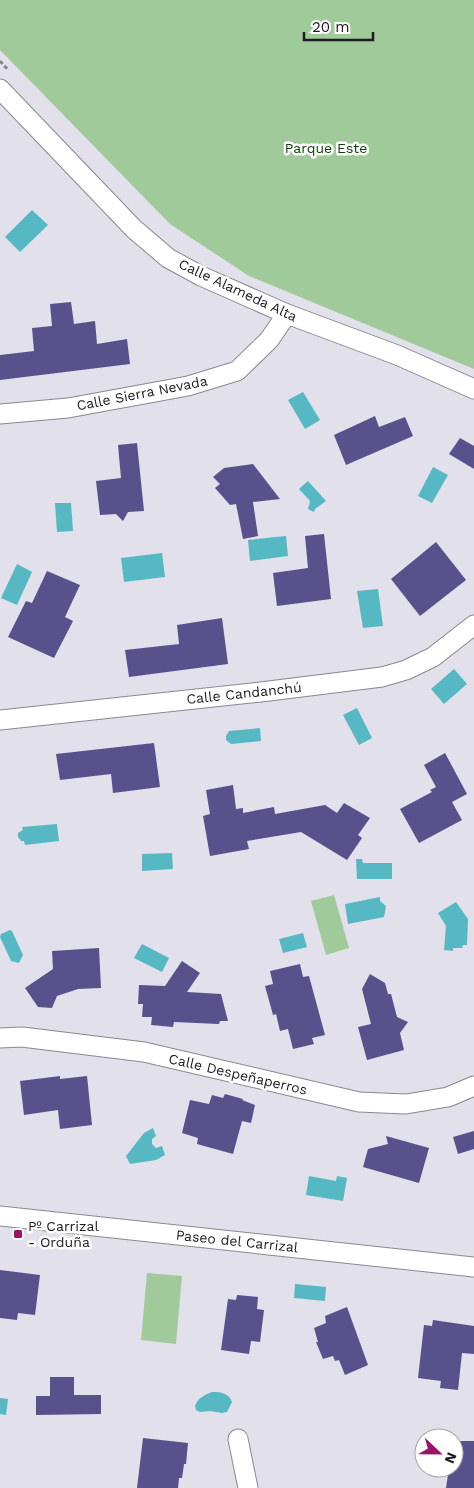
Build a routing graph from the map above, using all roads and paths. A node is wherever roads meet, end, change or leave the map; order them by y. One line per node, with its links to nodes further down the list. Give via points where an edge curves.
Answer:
1 (0, 61): 2 (path)
2 (7, 82): 3 (street, Calle Alameda Alta, via 134,229 168,258)
3 (287, 314): 4 (street, Calle Alameda Alta, via 397,355); 5 (street, Calle Sierra Nevada, via 269,340 237,371 170,390 68,408)
4 (474, 389)
5 (0, 414)
6 (474, 625): 7 (street, Calle Candanchú, via 432,657 382,677)
7 (0, 720)
8 (0, 1038): 9 (street, Calle Despeñaperros, via 22,1036 144,1052 360,1102 406,1104 448,1097)
9 (474, 1086)
10 (0, 1216): 11 (street, Paseo del Carrizal)
11 (474, 1267)
12 (238, 1439): 13 (street)
13 (248, 1488)

